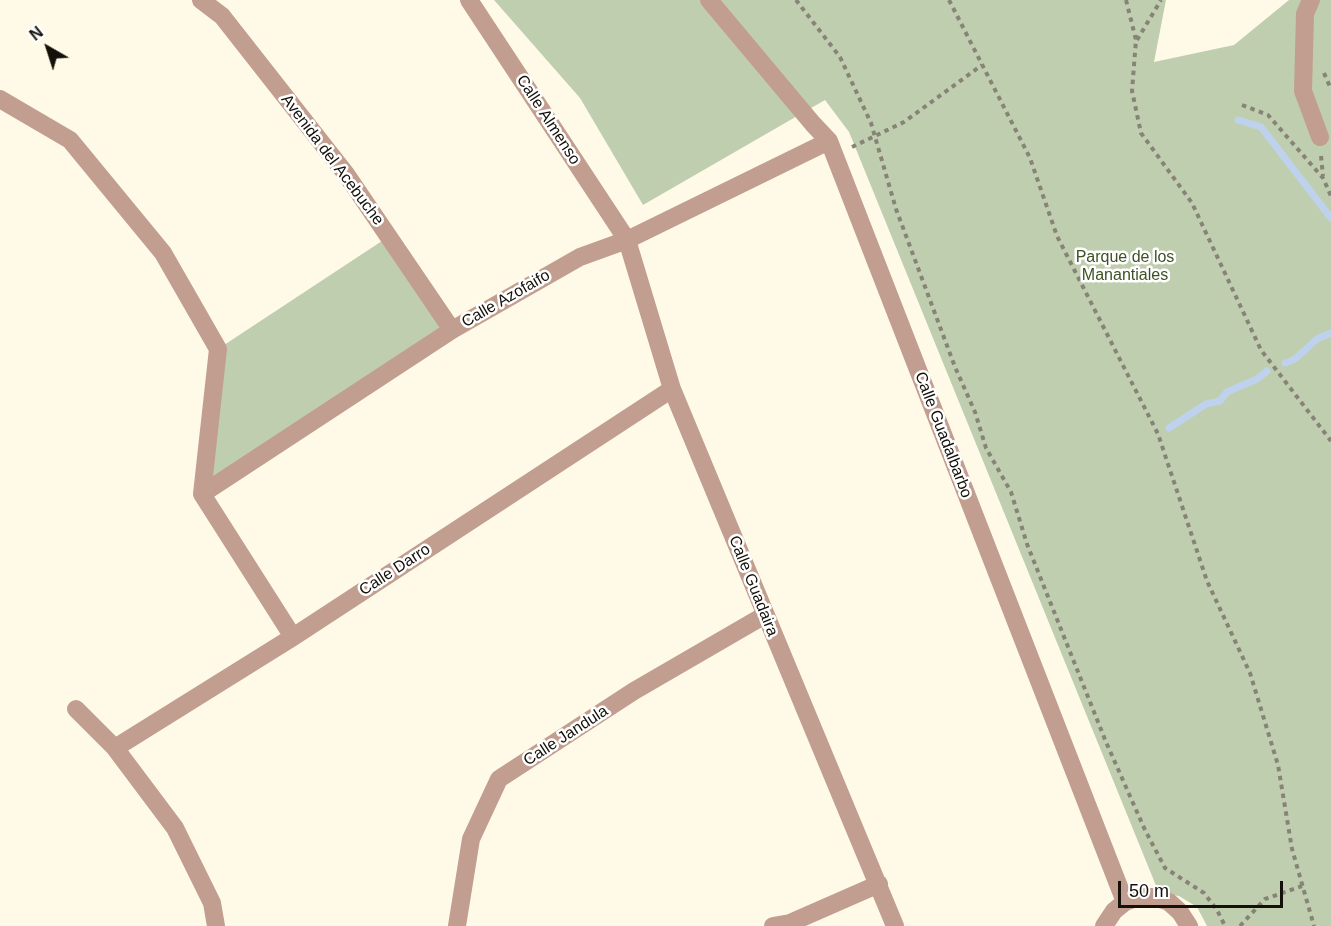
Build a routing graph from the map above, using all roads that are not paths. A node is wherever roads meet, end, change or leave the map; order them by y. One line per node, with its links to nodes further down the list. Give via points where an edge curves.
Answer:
1 (201, 0): 9 (street, Avenida del Acebuche, via 222,16 346,174)
2 (469, 0): 8 (street, Calle Almenso)
3 (709, 0): 7 (street, Calle Guadalbarbo)
4 (1311, 0): 6 (street, via 1305,14 1303,91)
5 (0, 99): 11 (street, via 70,140 163,253 218,349)
6 (1320, 137)
7 (832, 148): 8 (street, Calle Azofaifo); 17 (street, Calle Guadalbarbo)
8 (627, 240): 9 (street, Calle Azofaifo, via 580,257); 10 (street, Calle Guadaira)
9 (452, 330): 11 (street, Calle Azofaifo)
10 (672, 389): 12 (street, Calle Guadaira); 13 (street, Calle Darro)
11 (202, 494): 13 (street)
12 (765, 615): 16 (street, Calle Guadaira); 19 (street, Calle Jandula, via 634,691 499,779 471,839)
13 (293, 637): 15 (street, Calle Darro)
14 (76, 709): 15 (street)
15 (115, 748): 18 (street, via 175,828 212,903)
16 (879, 884): 20 (street); 21 (street, Calle Guadaira)
17 (1125, 902): 22 (street); 23 (street, via 1154,897 1169,902)
18 (216, 926)
19 (457, 926)
20 (773, 926)
21 (895, 926)
22 (1104, 926)
23 (1189, 926)

